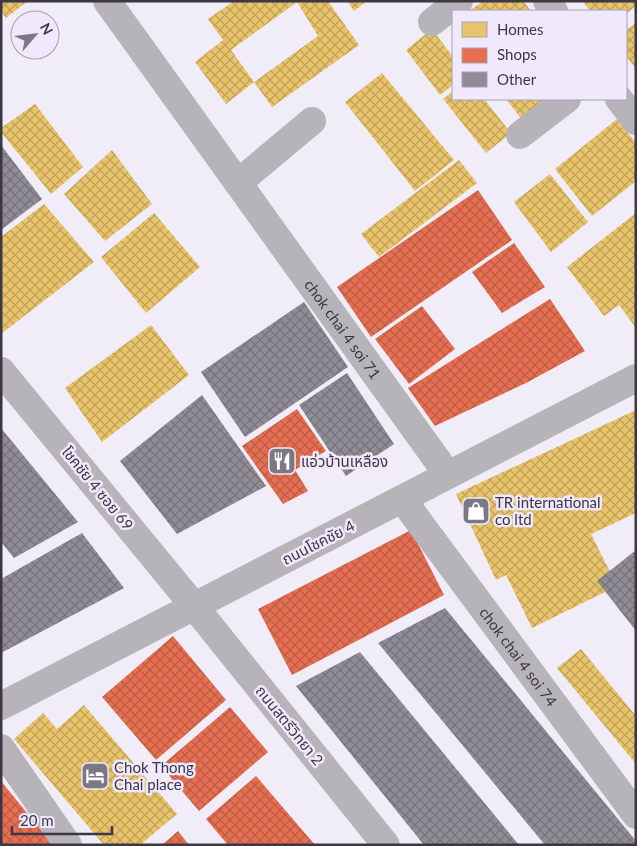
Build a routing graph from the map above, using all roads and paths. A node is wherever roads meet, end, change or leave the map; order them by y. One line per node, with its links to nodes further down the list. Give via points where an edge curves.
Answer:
1 (107, 1): 9 (street, chok chai 4 soi 71)
2 (459, 1): 3 (street)
3 (432, 22)
4 (566, 100): 8 (street)
5 (620, 100): 7 (street)
6 (312, 121): 9 (street)
7 (636, 121)
8 (520, 134)
9 (238, 183): 12 (street, chok chai 4 soi 71)
10 (1, 371): 14 (street, โชคชัย 4 ซอย 69)
11 (636, 378): 12 (street, ถนนโชคชัย 4)
12 (448, 475): 13 (street, ถนนโชคชัย 4)
13 (402, 499): 14 (street, ถนนโชคชัย 4); 17 (street, chok chai 4 soi 74)
14 (194, 606): 15 (street, ถนนโชคชัย 4); 19 (street, ถนนสตรีวิทยา 2)
15 (1, 706)
16 (1, 748): 18 (street)
17 (636, 815)
18 (68, 845)
19 (386, 845)

